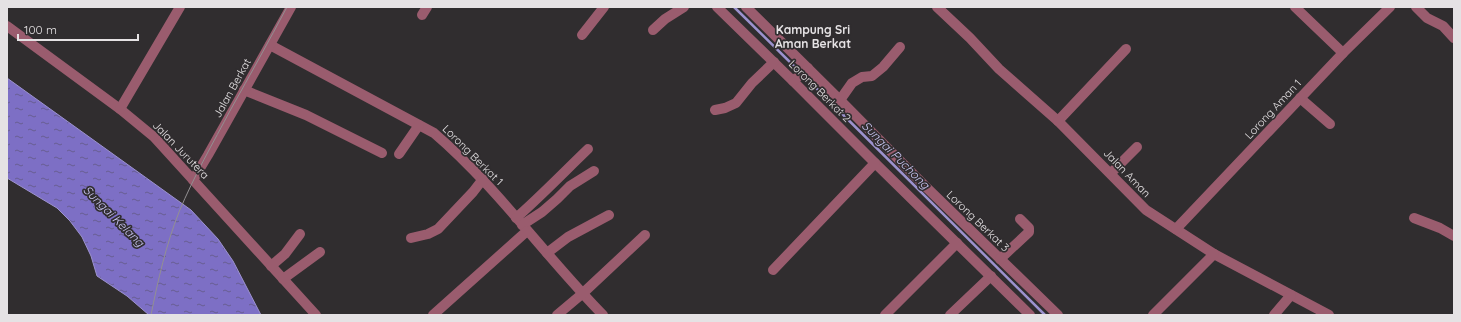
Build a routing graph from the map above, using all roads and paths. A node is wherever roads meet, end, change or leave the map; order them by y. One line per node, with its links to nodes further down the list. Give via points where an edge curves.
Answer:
1 (180, 7): 25 (street)
2 (291, 7): 15 (street, Jalan Berkat)
3 (604, 7): 13 (street)
4 (684, 7): 12 (street)
5 (717, 7): 19 (street, Lorong Berkat 2)
6 (746, 7): 20 (street, Lorong Berkat 3)
7 (937, 7): 27 (street, Jalan Aman, via 999,69)
8 (1295, 7): 18 (street)
9 (1390, 7): 18 (street, Lorong Aman 1)
10 (1416, 7): 14 (street, via 1427,18 1443,26)
11 (7, 26): 25 (street, Jalan Jurutera)
12 (653, 30)
13 (582, 35)
14 (1454, 38)
15 (270, 45): 22 (street, Jalan Berkat); 29 (street, Lorong Berkat 1)
16 (900, 47): 24 (street, via 872,76 862,77 852,83)
17 (1126, 49): 27 (street)
18 (1343, 53): 23 (street, Lorong Aman 1)
19 (774, 62): 21 (street, Lorong Berkat 2); 26 (street, via 757,77 736,103)
20 (808, 68): 21 (street); 24 (street, Lorong Berkat 3)
21 (793, 81): 35 (street, Lorong Berkat 2)
22 (244, 90): 32 (street, via 306,115); 39 (street, Jalan Berkat)
23 (1300, 98): 28 (street); 46 (street, Lorong Aman 1)
24 (840, 100): 34 (street, Lorong Berkat 3)
25 (120, 110): 39 (street, Jalan Jurutera, via 154,138)
26 (715, 110)
27 (1058, 120): 37 (street, Jalan Aman)
28 (1330, 124)
29 (419, 125): 33 (street); 38 (street, Lorong Berkat 1, via 434,133 453,149)
30 (1138, 146): 37 (street)
31 (588, 149): 45 (street, via 533,203)
32 (382, 153)
33 (399, 154)
34 (894, 155): 35 (street); 40 (street, Lorong Berkat 3)
35 (878, 166): 41 (street, Lorong Berkat 2); 57 (street)
36 (594, 171): 45 (street, via 570,186 542,212)
37 (1111, 173): 46 (street, Jalan Aman, via 1146,210)
38 (483, 179): 45 (street, Lorong Berkat 1); 50 (street, via 438,229)
39 (193, 180): 56 (street, Jalan Jurutera)
40 (926, 187): 41 (street); 55 (street, Lorong Berkat 3)
41 (913, 200): 51 (street, Lorong Berkat 2)
42 (609, 215): 53 (street, via 568,237)
43 (1414, 218): 49 (street)
44 (1020, 219): 55 (street, via 1030,228 1029,232)
45 (522, 225): 53 (street, Lorong Berkat 1); 63 (street)
46 (1176, 229): 54 (street, Jalan Aman)
47 (300, 234): 56 (street, via 285,254)
48 (645, 235): 60 (street)
49 (1454, 236)
50 (411, 238)
51 (957, 243): 58 (street, Lorong Berkat 2); 66 (street)
52 (320, 252): 59 (street)
53 (547, 253): 60 (street, Lorong Berkat 1)
54 (1214, 254): 61 (street, Jalan Aman); 70 (street)
55 (1000, 259): 69 (street, Lorong Berkat 3)
56 (271, 266): 59 (street, Jalan Jurutera)
57 (773, 270)
58 (991, 276): 67 (street); 68 (street, Lorong Berkat 2)
59 (283, 279): 62 (street, Jalan Jurutera)
60 (582, 294): 64 (street); 65 (street, Lorong Berkat 1)
61 (1290, 295): 71 (street); 72 (street, Jalan Aman)
62 (316, 315)
63 (433, 315)
64 (557, 315)
65 (603, 315)
66 (885, 315)
67 (950, 315)
68 (1030, 315)
69 (1058, 315)
70 (1153, 315)
71 (1274, 315)
72 (1329, 315)

